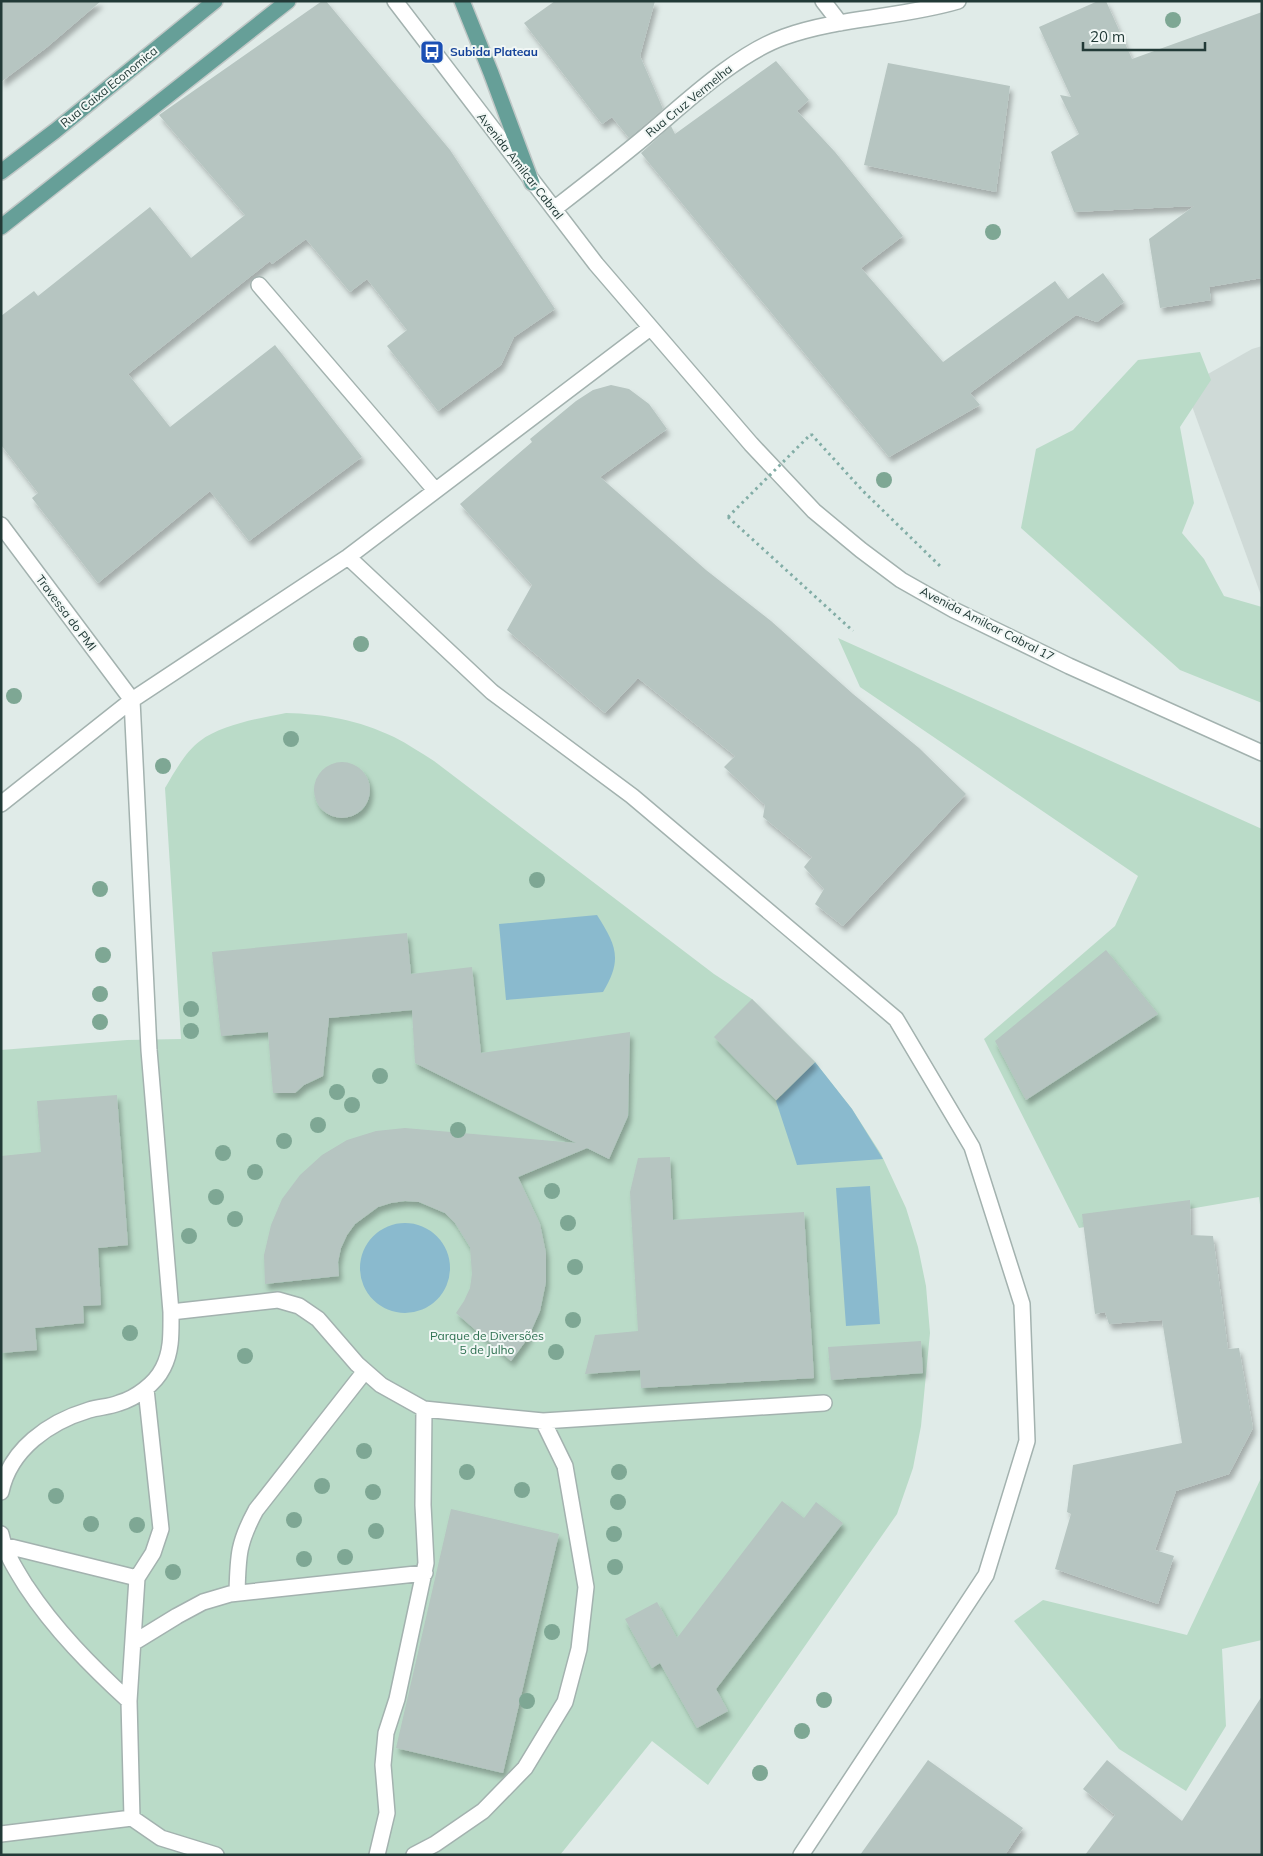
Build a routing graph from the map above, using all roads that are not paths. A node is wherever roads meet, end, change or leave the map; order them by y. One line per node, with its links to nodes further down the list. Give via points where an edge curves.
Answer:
1 (215, 1): 8 (main road, Rua Caixa Economica)
2 (288, 1): 11 (main road)
3 (395, 1): 9 (street, Avenida Amilcar Cabral)
4 (462, 1): 9 (main road)
5 (823, 1): 7 (street)
6 (958, 1): 7 (street, Rua Cruz Vermelha, via 932,9)
7 (840, 23): 10 (street, Rua Cruz Vermelha, via 818,26 781,38 750,54 717,76)
8 (1, 172)
9 (532, 183): 10 (street, Avenida Amilcar Cabral)
10 (554, 209): 13 (street, Avenida Amilcar Cabral)
11 (1, 227)
12 (259, 285): 14 (street)
13 (650, 328): 14 (street); 18 (street, Avenida Amilcar Cabral 17, via 814,511 901,580 954,610 1069,666)
14 (435, 490): 16 (street)
15 (1, 525): 17 (street, Travessa do PMI)
16 (348, 557): 17 (street); 38 (street, via 492,692 632,796 896,1019 972,1147 1022,1304 1027,1442 986,1576)
17 (132, 700): 19 (street); 20 (street, via 149,1050)
18 (1262, 753)
19 (1, 804)
20 (170, 1312): 21 (street, via 278,1300 299,1306 318,1319); 22 (street, via 171,1344 163,1369)
21 (366, 1371): 24 (street, via 381,1385); 30 (street, via 256,1510 244,1531 238,1556)
22 (146, 1389): 26 (street, via 120,1403 88,1410 59,1422 33,1439 14,1460); 29 (street, via 161,1529 153,1553)
23 (824, 1403): 25 (street)
24 (424, 1409): 25 (street); 28 (street)
25 (543, 1422): 37 (street, via 565,1466 586,1587 579,1649 565,1702 525,1768 495,1799 483,1811)
26 (1, 1492)
27 (2, 1540): 29 (street); 32 (street, via 17,1572 46,1615 88,1663)
28 (425, 1573): 30 (street); 36 (street, via 397,1699 386,1733 383,1765 387,1813)
29 (137, 1578): 31 (street)
30 (237, 1593): 31 (street, via 203,1602)
31 (134, 1643): 32 (street)
32 (129, 1701): 33 (street)
33 (132, 1818): 34 (street); 35 (street, via 161,1838)
34 (1, 1834)
35 (216, 1855)
36 (377, 1855)
37 (414, 1855)
38 (801, 1855)

